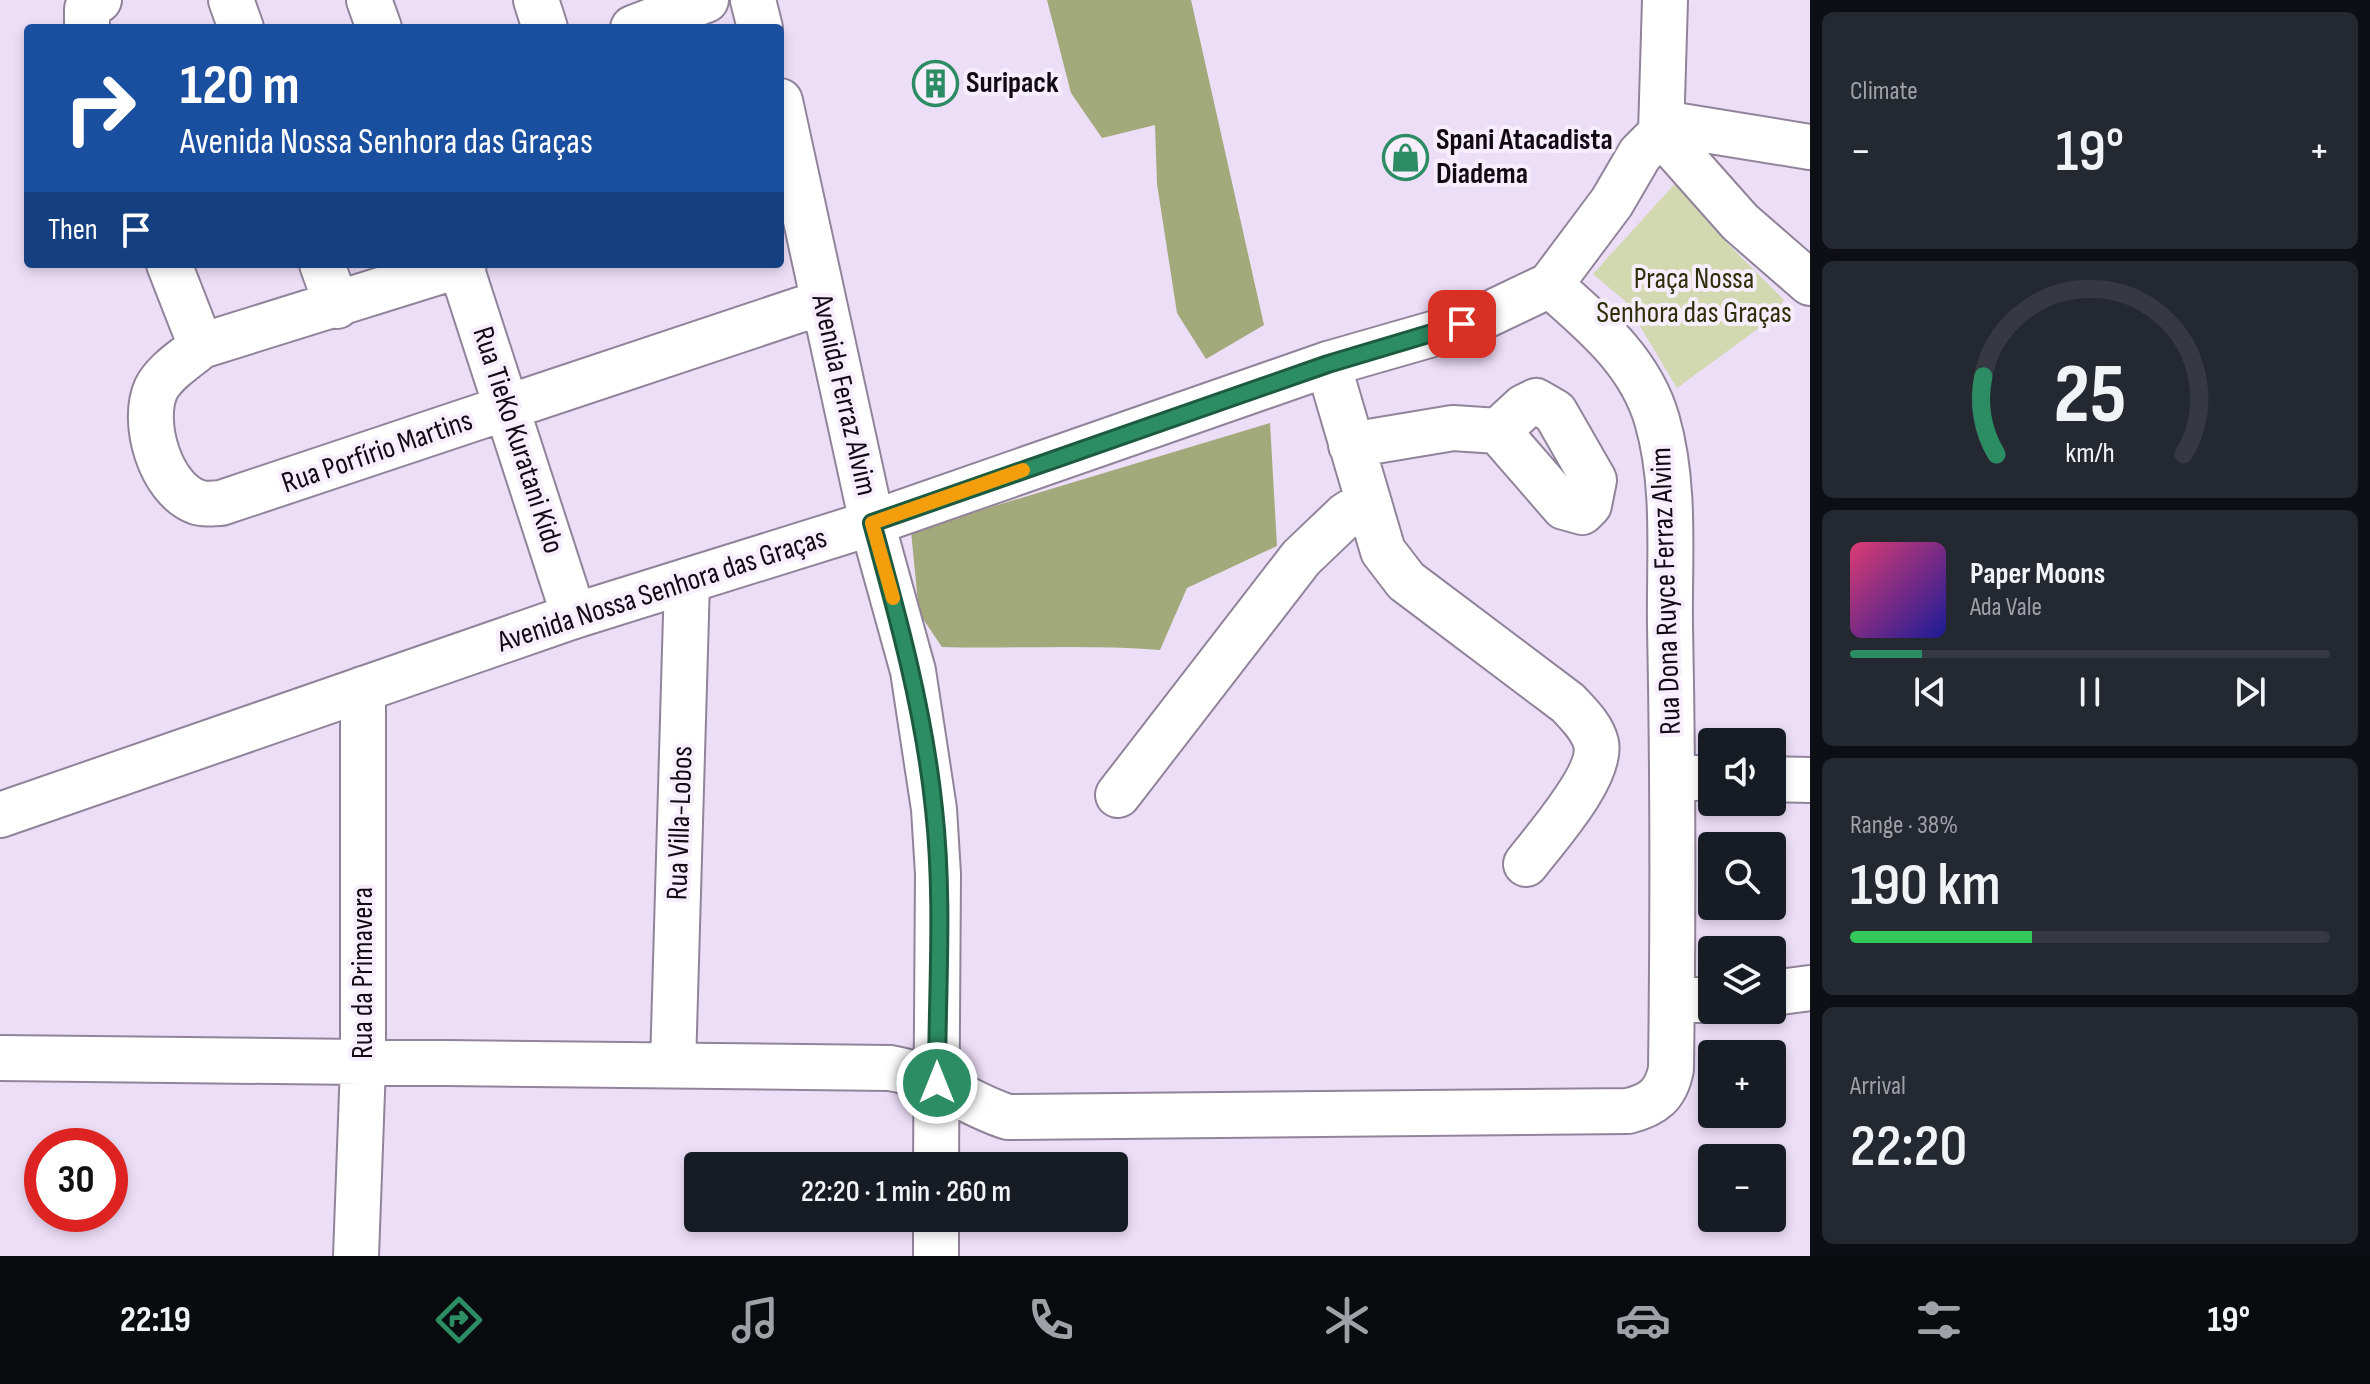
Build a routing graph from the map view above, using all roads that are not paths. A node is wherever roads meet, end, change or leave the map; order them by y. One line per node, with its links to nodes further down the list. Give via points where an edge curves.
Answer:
1 (99, 0): 8 (street, via 87,9)
2 (231, 0): 9 (street)
3 (369, 0): 10 (street)
4 (536, 0): 11 (street)
5 (706, 0): 12 (street)
6 (753, 0): 13 (street)
7 (1665, 0): 14 (street)
8 (87, 24)
9 (240, 24)
10 (378, 24)
11 (544, 24)
12 (643, 24)
13 (759, 24)
14 (1662, 128): 16 (street); 22 (street, via 1740,222); 23 (street)
15 (784, 141): 17 (street, Avenida Ferraz Alvim)
16 (1810, 147)
17 (786, 161): 24 (street, Avenida Ferraz Alvim)
18 (171, 268): 26 (street)
19 (323, 268): 25 (street)
20 (449, 268): 25 (street)
21 (462, 268): 28 (street, Rua TieKo Kuratani Kido)
22 (1810, 283)
23 (1550, 285): 27 (street, Avenida Nossa Senhora das Graças, via 1487,315); 36 (street, Rua Dona Ruyce Ferraz Alvim, via 1634,367 1657,420 1668,480)
24 (823, 302): 28 (street, Rua Porfírio Martins); 32 (street, Avenida Ferraz Alvim)
25 (337, 306): 26 (street)
26 (201, 346): 28 (street, Rua Porfírio Martins, via 167,374 151,407 162,466 173,484 199,503 221,503 300,479)
27 (1328, 364): 30 (street); 32 (street, Avenida Nossa Senhora das Graças)
28 (508, 407): 34 (street, Rua TieKo Kuratani Kido)
29 (1498, 431): 30 (street, via 1453,428)
30 (1351, 445): 31 (street)
31 (1366, 502): 39 (street, via 1301,558); 41 (street, via 1383,551 1406,581 1568,703 1597,745 1589,777)
32 (872, 523): 33 (street, Avenida Nossa Senhora das Graças); 48 (street, Avenida Ferraz Alvim, via 913,671 934,809)
33 (687, 581): 34 (street, Avenida Nossa Senhora das Graças); 47 (street, Rua Villa-Lobos)
34 (574, 616): 35 (street, Avenida Nossa Senhora das Graças)
35 (363, 689): 40 (street, Avenida Nossa Senhora das Graças); 46 (street, Rua da Primavera)
36 (1692, 778): 44 (street, Rua Dona Ruyce Ferraz Alvim)
37 (1786, 779): 38 (street)
38 (1810, 780)
39 (1118, 795)
40 (0, 815)
41 (1526, 864)
42 (1810, 988): 43 (street)
43 (1786, 991)
44 (1692, 1000): 48 (street, Rua Dona Ruyce Ferraz Alvim, via 1668,1086 1647,1106 1628,1111 1008,1117 976,1107)
45 (0, 1058): 46 (street)
46 (363, 1065): 47 (street); 51 (street, Rua da Primavera)
47 (673, 1065): 48 (street, via 890,1068 919,1073)
48 (937, 1083): 49 (street, Avenida Ferraz Alvim)
49 (936, 1152)
50 (936, 1232): 52 (street)
51 (356, 1256)
52 (936, 1256)

